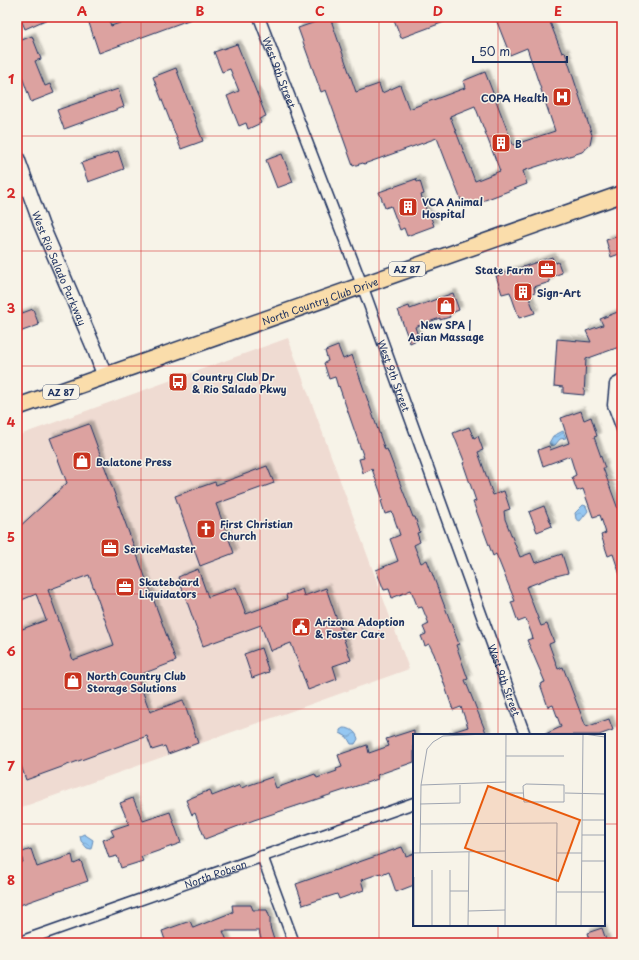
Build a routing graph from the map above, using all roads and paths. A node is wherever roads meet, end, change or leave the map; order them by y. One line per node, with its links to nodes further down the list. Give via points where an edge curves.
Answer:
1 (259, 17): 4 (street, West 9th Street)
2 (17, 158): 5 (main road, West Rio Salado Parkway, via 41,224)
3 (622, 194): 4 (main road, North Country Club Drive / AZ 87)
4 (362, 285): 5 (main road, North Country Club Drive / AZ 87); 9 (street, West 9th Street)
5 (105, 376): 7 (main road, North Country Club Drive / AZ 87)
6 (622, 380): 8 (street, via 615,384 614,405)
7 (17, 407)
8 (622, 429)
9 (525, 734)
10 (413, 803): 11 (street, North Robson)
11 (262, 856): 12 (street, North Robson); 13 (street)
12 (17, 943)
13 (294, 943)

